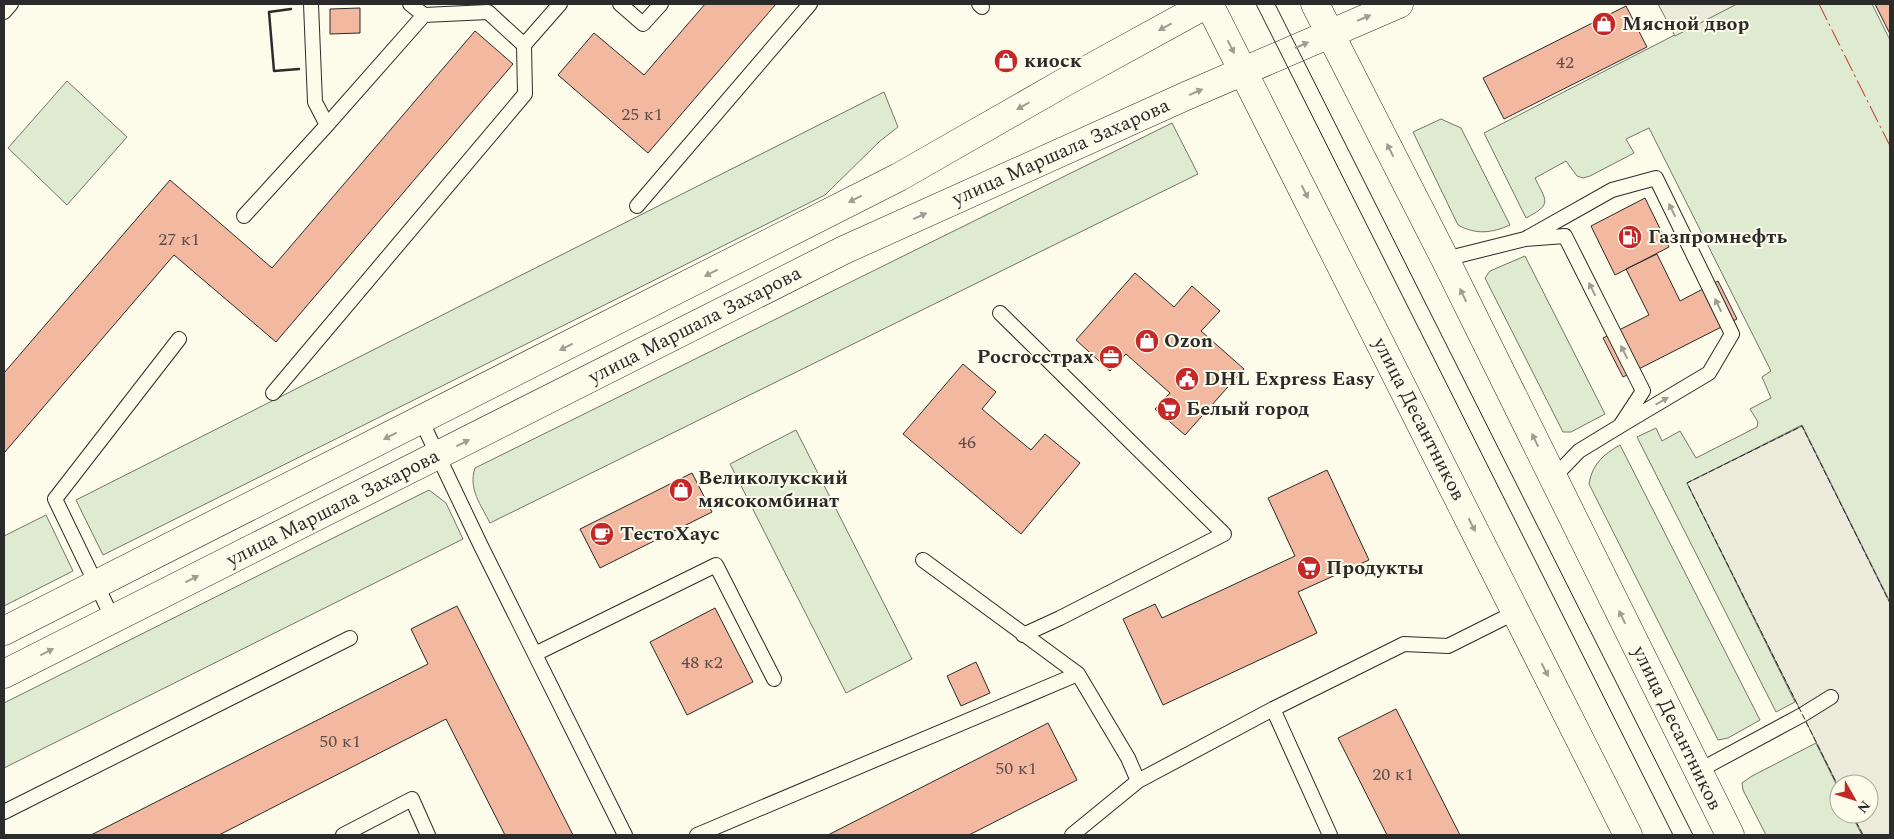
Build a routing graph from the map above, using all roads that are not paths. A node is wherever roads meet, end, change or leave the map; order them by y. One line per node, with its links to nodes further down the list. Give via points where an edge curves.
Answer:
1 (11, 4): 11 (lane)
2 (311, 4): 16 (lane, via 315,102)
3 (410, 4): 12 (lane)
4 (560, 4): 14 (lane)
5 (620, 4): 6 (lane, via 643,24)
6 (661, 4)
7 (810, 4): 17 (lane)
8 (1208, 4): 15 (street, улица Десантников, one-way to 15); 24 (street, улица Маршала Захарова, one-way to 24, via 899,177)
9 (1315, 4): 13 (street, улица Десантников)
10 (1398, 4): 13 (street, улица Маршала Захарова, one-way to 10)
11 (4, 12)
12 (424, 15): 14 (lane, via 488,12); 16 (lane)
13 (1330, 33): 15 (street, улица Маршала Захарова, one-way to 13); 20 (street, улица Десантников, one-way to 13)
14 (524, 45): 23 (lane, via 525,94)
15 (1243, 71): 26 (street, улица Маршала Захарова, one-way to 15, via 844,250); 30 (street, улица Десантников, one-way to 30)
16 (327, 126): 18 (lane)
17 (637, 206)
18 (244, 216)
19 (1525, 238): 20 (lane); 25 (lane, one-way to 19, via 1643,391 1588,280 1565,236); 25 (lane, one-way to 19, via 1709,373 1732,334 1656,178 1612,190)
20 (1445, 259): 27 (street, улица Десантников, one-way to 20)
21 (1000, 313): 33 (lane, via 1224,534)
22 (179, 338): 29 (lane, via 55,499)
23 (273, 393)
24 (421, 420): 26 (lane); 29 (street, улица Маршала Захарова, one-way to 29)
25 (1620, 426): 27 (lane, via 1578,451)
26 (438, 455): 31 (street, улица Маршала Захарова, one-way to 26); 35 (lane)
27 (1554, 477): 41 (street, улица Десантников, one-way to 27)
28 (923, 560): 33 (lane)
29 (95, 585): 31 (lane); 32 (street, улица Маршала Захарова)
30 (1516, 612): 40 (lane, via 1448,646 1404,644); 50 (street, улица Десантников, one-way to 50)
31 (112, 619): 36 (street, улица Маршала Захарова, one-way to 31)
32 (4, 631)
33 (1023, 635): 37 (lane)
34 (350, 638): 43 (lane)
35 (535, 654): 38 (lane, via 716,565); 46 (lane)
36 (4, 674)
37 (1078, 674): 42 (lane, via 1128,758); 47 (lane)
38 (774, 679)
39 (1831, 697): 41 (lane)
40 (1272, 709): 42 (lane); 49 (lane)
41 (1698, 771): 51 (street, улица Десантников)
42 (1138, 781): 48 (lane)
43 (4, 812)
44 (342, 835): 45 (lane, via 412,799)
45 (428, 835)
46 (626, 835)
47 (697, 835)
48 (1072, 835)
49 (1330, 835)
50 (1628, 835)
51 (1730, 835)

